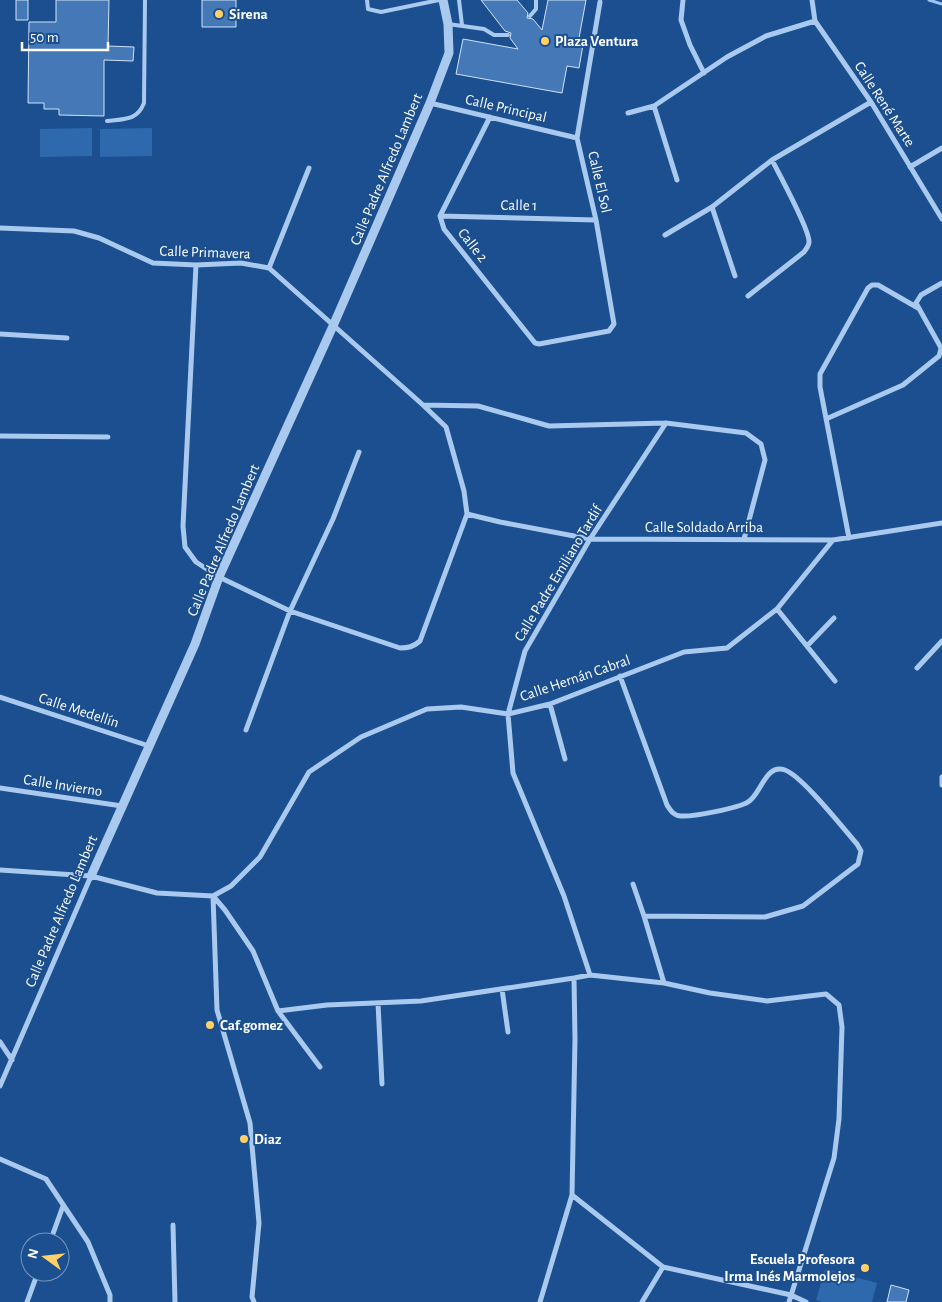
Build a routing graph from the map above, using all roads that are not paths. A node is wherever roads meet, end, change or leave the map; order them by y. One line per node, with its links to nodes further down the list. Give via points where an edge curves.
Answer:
1 (145, 0): 21 (lane, via 144,103 133,117)
2 (367, 0): 3 (lane, via 368,9 381,12)
3 (439, 0)
4 (443, 0): 12 (street, Calle Padre Alfredo Lambert)
5 (459, 0): 13 (lane)
6 (536, 0): 10 (lane, via 536,9)
7 (683, 0): 15 (street, via 681,20)
8 (812, 0): 11 (street, Calle René Marte)
9 (600, 2): 22 (street, Calle El Sol)
10 (530, 16)
11 (815, 22): 15 (street, via 766,36); 16 (street, Calle René Marte)
12 (448, 24): 13 (lane); 17 (street, Calle Padre Alfredo Lambert, via 449,53)
13 (462, 25): 14 (lane, via 484,29 494,35)
14 (508, 35)
15 (704, 73): 18 (street)
16 (871, 102): 24 (street); 25 (street, Calle René Marte)
17 (430, 103): 20 (street, Calle Principal); 40 (street, Calle Padre Alfredo Lambert)
18 (654, 106): 19 (street); 27 (street)
19 (628, 113)
20 (490, 117): 22 (street, Calle Principal); 29 (street)
21 (107, 121)
22 (577, 138): 30 (street, Calle El Sol)
23 (942, 148): 25 (street)
24 (772, 160): 28 (street); 38 (street, via 810,241 804,252)
25 (910, 167): 31 (street, Calle René Marte)
26 (309, 168): 35 (street)
27 (677, 180)
28 (712, 206): 33 (street); 36 (street)
29 (440, 216): 30 (street, Calle 1); 43 (street, Calle 2, via 444,229 531,340 539,344)
30 (596, 220): 43 (street, Calle El Sol, via 614,324 609,332)
31 (942, 220)
32 (0, 228): 34 (street, Calle Primavera, via 74,231 99,238 152,263)
33 (665, 235)
34 (196, 265): 35 (street, Calle Primavera, via 241,262); 56 (street, via 183,526 185,547 196,562)
35 (269, 268): 40 (street, Calle Primavera)
36 (735, 276)
37 (942, 283): 39 (street, via 921,295 916,304)
38 (748, 296)
39 (918, 308): 45 (street, via 940,346 939,356 903,385); 45 (street, via 878,284 868,288 820,374)
40 (333, 326): 44 (street, Calle Primavera); 56 (street, Calle Padre Alfredo Lambert)
41 (0, 334): 42 (street)
42 (67, 338)
43 (574, 339)
44 (423, 405): 46 (street, via 478,406 549,426); 50 (street, Calle Primavera, via 446,427)
45 (826, 419): 52 (street)
46 (666, 423): 53 (street, Calle Padre Emiliano Tardif); 54 (street, via 746,433 761,444 765,460)
47 (0, 436): 48 (street)
48 (108, 437)
49 (360, 452): 58 (street)
50 (467, 514): 53 (street, Calle Soldado Arriba); 58 (street, via 420,641 414,646 400,648)
51 (942, 523): 52 (street, Calle Soldado Arriba)
52 (849, 538): 55 (street, Calle Soldado Arriba)
53 (590, 539): 54 (street, Calle Soldado Arriba); 67 (street, Calle Padre Emiliano Tardif, via 525,651)
54 (744, 539): 55 (street, Calle Soldado Arriba)
55 (833, 540): 57 (street, Calle Hernán Cabral)
56 (219, 577): 58 (street); 69 (street, Calle Padre Alfredo Lambert, via 195,644)
57 (777, 609): 61 (street); 63 (street, Calle Hernán Cabral, via 727,648 684,652)
58 (290, 611): 68 (street)
59 (834, 618): 61 (street)
60 (942, 641): 62 (street)
61 (807, 646): 64 (street)
62 (917, 668)
63 (620, 676): 66 (street, Calle Hernán Cabral); 77 (street, via 673,814 689,815 748,803 764,779 774,770 784,769 797,777 861,851 858,864 803,906 788,911 765,917)
64 (835, 681)
65 (0, 697): 69 (street, Calle Medellín)
66 (550, 704): 67 (street, Calle Hernán Cabral); 70 (street)
67 (508, 714): 76 (street, Calle Hernán Cabral, via 461,707 428,709 361,737 309,772 260,857 231,886); 78 (street, Calle Padre Emiliano Tardif, via 513,773 564,896)
68 (246, 730)
69 (149, 746): 72 (street, Calle Padre Alfredo Lambert)
70 (565, 759)
71 (0, 788): 72 (street, Calle Invierno)
72 (122, 806): 74 (street, Calle Padre Alfredo Lambert)
73 (0, 870): 74 (street)
74 (91, 876): 76 (street, via 157,893); 86 (street, Calle Padre Alfredo Lambert)
75 (633, 884): 77 (street)
76 (213, 896): 83 (street, via 253,951); 101 (street, via 217,1010 250,1122 259,1224)
77 (644, 916): 80 (street)
78 (590, 975): 79 (street); 80 (street)
79 (574, 978): 81 (street); 91 (street, via 576,1039)
80 (664, 983): 97 (street, via 767,1001 826,994 839,1005 842,1027 839,1120 834,1158)
81 (502, 989): 82 (street, via 421,1001); 84 (street)
82 (378, 1003): 83 (street); 88 (street)
83 (278, 1011): 87 (street)
84 (508, 1032)
85 (0, 1042): 86 (street)
86 (12, 1060): 89 (street, Calle Padre Alfredo Lambert)
87 (320, 1066)
88 (382, 1084)
89 (0, 1086)
90 (0, 1159): 92 (street, via 46,1179)
91 (572, 1195): 95 (street); 102 (street)
92 (63, 1206): 94 (street); 99 (street, via 88,1242)
93 (173, 1225): 100 (street)
94 (54, 1232)
95 (664, 1267): 97 (street); 103 (street)
96 (34, 1282): 98 (street)
97 (791, 1295): 104 (street); 105 (street)
98 (27, 1302)
99 (110, 1302)
100 (175, 1302)
101 (254, 1302)
102 (540, 1302)
103 (642, 1302)
104 (789, 1302)
105 (806, 1302)

